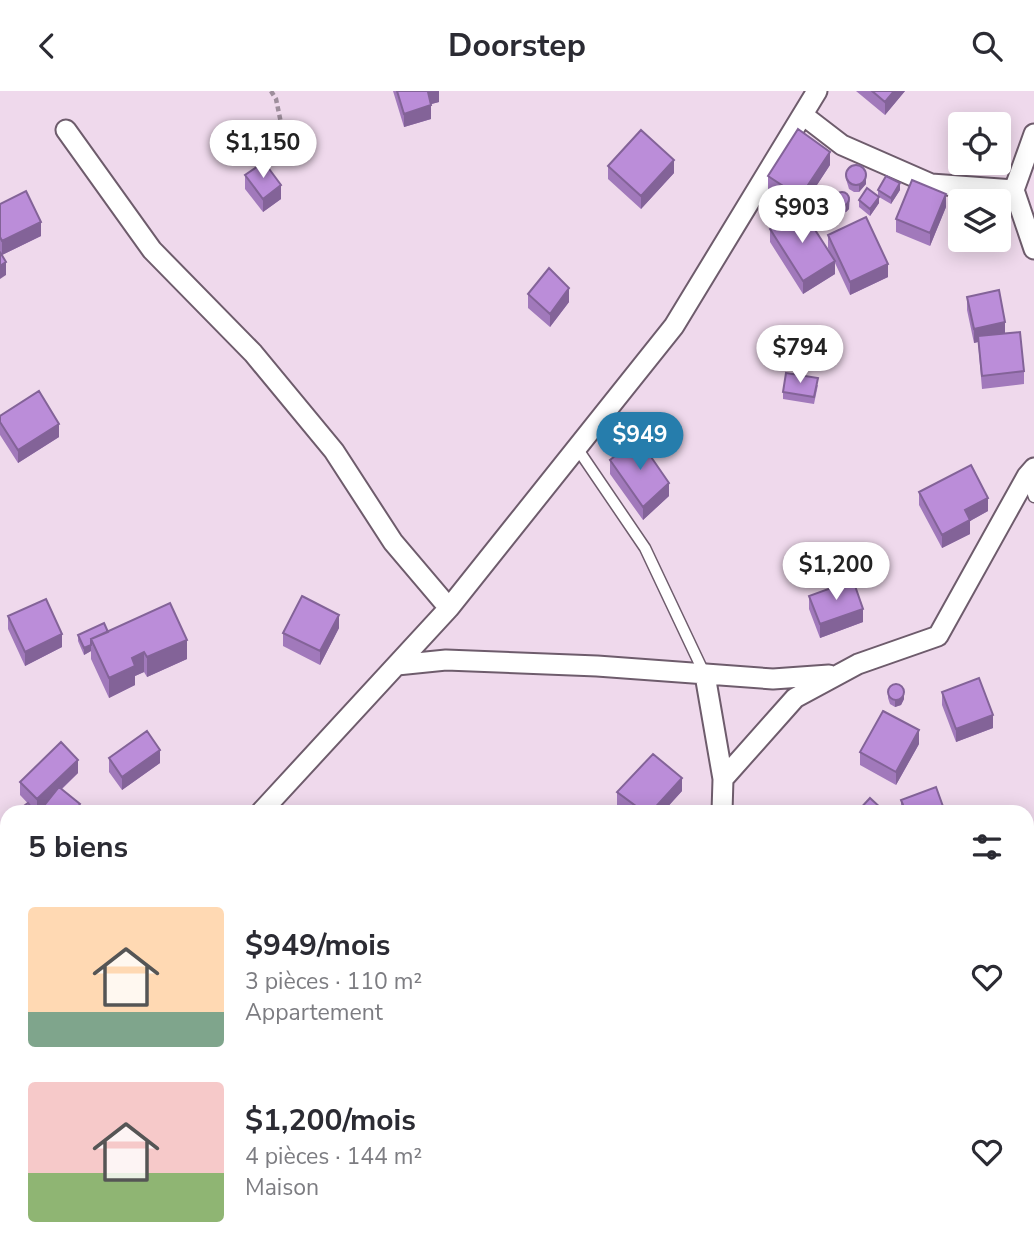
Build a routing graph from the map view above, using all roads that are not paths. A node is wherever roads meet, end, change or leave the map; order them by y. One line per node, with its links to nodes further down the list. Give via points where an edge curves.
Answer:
1 (817, 91): 2 (street)
2 (803, 115): 5 (street, via 842,145 931,184); 7 (street, via 674,326)
3 (66, 130): 10 (street, via 152,250 253,353 334,451 393,542)
4 (1034, 134): 5 (street)
5 (1014, 190): 6 (street)
6 (1034, 249)
7 (577, 447): 10 (street); 12 (lane, via 645,548)
8 (1030, 472): 9 (lane); 13 (street, via 938,636)
9 (1034, 497)
10 (449, 608): 11 (street)
11 (397, 666): 12 (street, via 446,660); 15 (street)
12 (705, 675): 13 (street, via 773,679); 14 (street)
13 (837, 675): 14 (street, via 795,698)
14 (723, 779): 16 (street)
15 (268, 805)
16 (722, 805)

